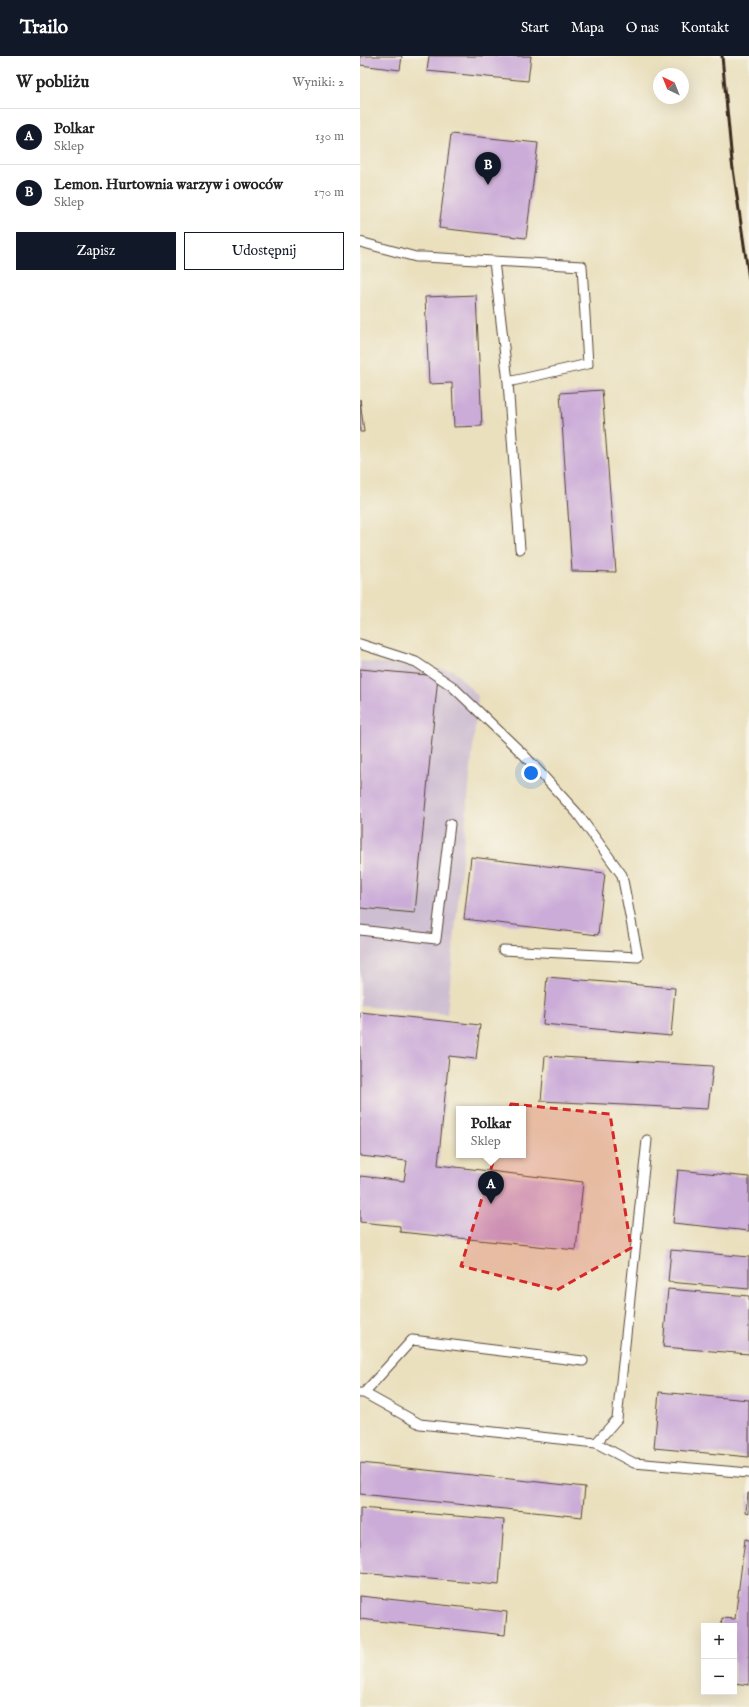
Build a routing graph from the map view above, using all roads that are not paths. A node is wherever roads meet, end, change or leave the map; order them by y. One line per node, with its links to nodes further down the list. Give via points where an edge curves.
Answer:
1 (360, 242): 2 (lane, via 416,257)
2 (494, 261): 3 (lane); 3 (lane, via 582,266 588,364)
3 (508, 382): 4 (lane)
4 (520, 549)
5 (360, 644): 8 (lane, via 416,662 452,686 524,756 577,813 622,875 638,957)
6 (450, 824): 7 (lane, via 436,939)
7 (360, 930)
8 (503, 950)
9 (647, 1140): 12 (lane, via 617,1419)
10 (583, 1361): 11 (lane, via 412,1340)
11 (362, 1393): 12 (lane, via 420,1424)
12 (596, 1443): 13 (lane, via 634,1463)
13 (749, 1473)

